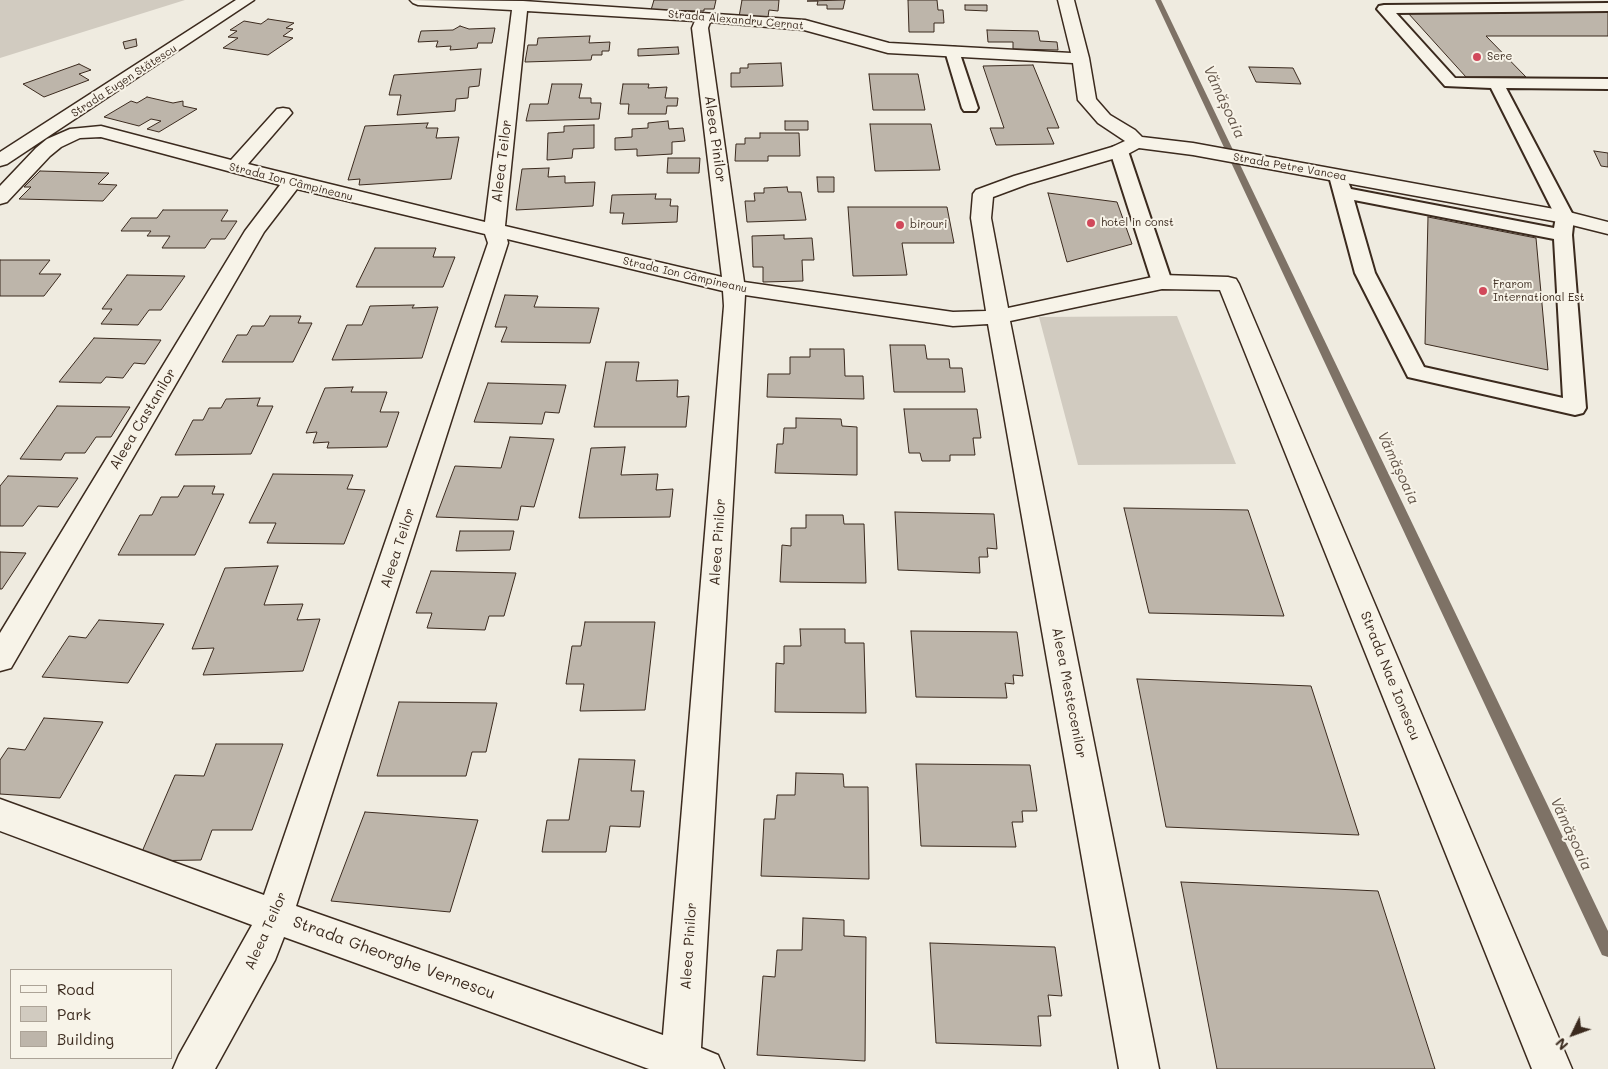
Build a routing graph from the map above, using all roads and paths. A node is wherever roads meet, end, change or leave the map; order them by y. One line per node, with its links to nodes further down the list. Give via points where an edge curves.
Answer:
1 (246, 0): 15 (street, Strada Eugen Stătescu)
2 (418, 0): 4 (street, Strada Alexandru Cernat)
3 (1066, 0): 9 (street)
4 (461, 1): 5 (street, Strada Alexandru Cernat)
5 (523, 6): 7 (street, Strada Alexandru Cernat); 22 (street, Aleea Teilor, via 519,12)
6 (1608, 7): 10 (lane, via 1384,9 1451,83)
7 (704, 17): 8 (street, Strada Alexandru Cernat, via 805,25 888,48); 25 (street, Aleea Pinilor, via 700,28)
8 (952, 51): 9 (street, Strada Alexandru Cernat); 12 (lane)
9 (1081, 58): 14 (street, via 1087,100 1104,119 1129,134)
10 (1496, 83): 11 (lane); 20 (lane)
11 (1608, 84)
12 (970, 108)
13 (283, 113): 16 (street)
14 (1127, 147): 18 (street, Strada Petre Vancea, via 1193,149 1280,166); 23 (lane); 26 (street, via 983,194 981,218)
15 (0, 160)
16 (234, 168): 17 (street, Strada Ion Câmpineanu); 19 (street, Strada Ion Câmpineanu, via 101,131 76,133 43,152)
17 (292, 182): 22 (street, Strada Ion Câmpineanu); 27 (street, Aleea Castanilor, via 255,231)
18 (1340, 184): 20 (street, Strada Petre Vancea); 20 (lane, via 1365,273 1416,372 1575,408)
19 (0, 198)
20 (1564, 226): 21 (street, Strada Petre Vancea)
21 (1608, 228)
22 (494, 231): 25 (street, Strada Ion Câmpineanu); 29 (street, Aleea Teilor, via 498,243)
23 (1162, 282): 24 (street, Strada Ion Câmpineanu); 26 (street, Strada Ion Câmpineanu)
24 (1228, 284): 33 (street, Strada Nae Ionescu)
25 (735, 287): 26 (street, Strada Ion Câmpineanu, via 912,314 953,318); 30 (street, Aleea Pinilor)
26 (998, 317): 32 (street, Aleea Mestecenilor)
27 (0, 659)
28 (0, 815): 29 (street, Strada Gheorghe Vernescu)
29 (274, 916): 30 (street, Strada Gheorghe Vernescu); 31 (street, Aleea Teilor, via 262,946)
30 (688, 1066)
31 (193, 1069)
32 (1140, 1069)
33 (1552, 1069)

